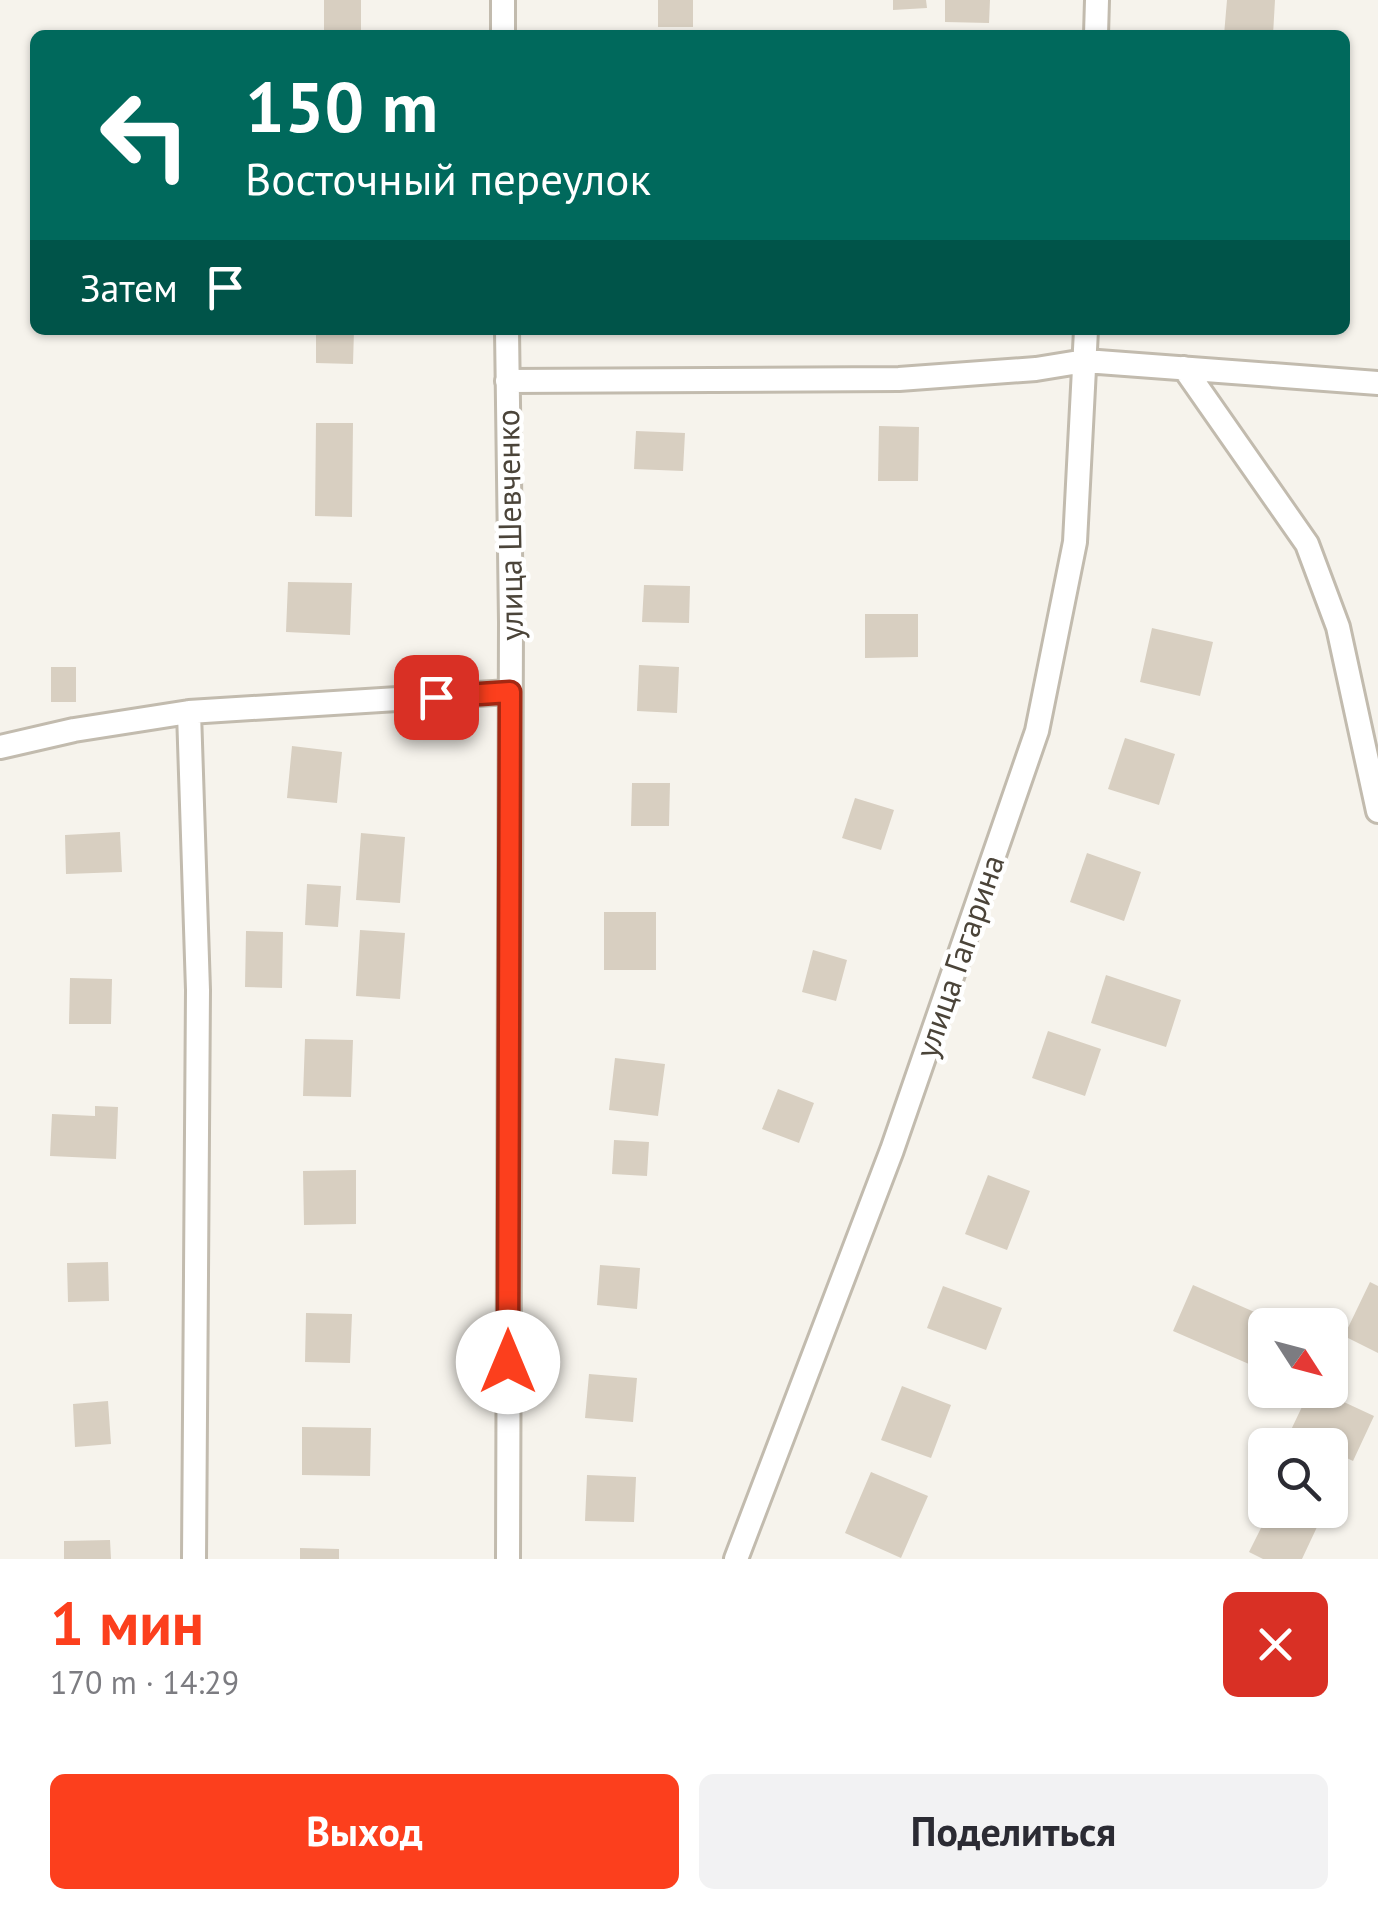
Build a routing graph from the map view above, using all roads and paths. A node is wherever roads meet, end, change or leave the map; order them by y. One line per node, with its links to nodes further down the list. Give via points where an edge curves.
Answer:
1 (503, 0): 3 (street)
2 (1097, 0): 4 (street)
3 (504, 30)
4 (1096, 30)
5 (506, 335): 9 (street, улица Шевченко)
6 (1086, 335): 7 (street, улица Гагарина)
7 (1085, 361): 8 (street); 9 (street, via 899,379); 17 (street, улица Гагарина, via 1075,542 1036,732 892,1150)
8 (1184, 368): 10 (street); 14 (street, via 1306,544 1338,627)
9 (507, 382): 11 (street, улица Шевченко)
10 (1378, 382)
11 (510, 692): 12 (street); 16 (street, улица Шевченко)
12 (189, 712): 13 (street); 15 (street, via 198,990)
13 (0, 746)
14 (1378, 810)
15 (194, 1559)
16 (508, 1559)
17 (736, 1559)

